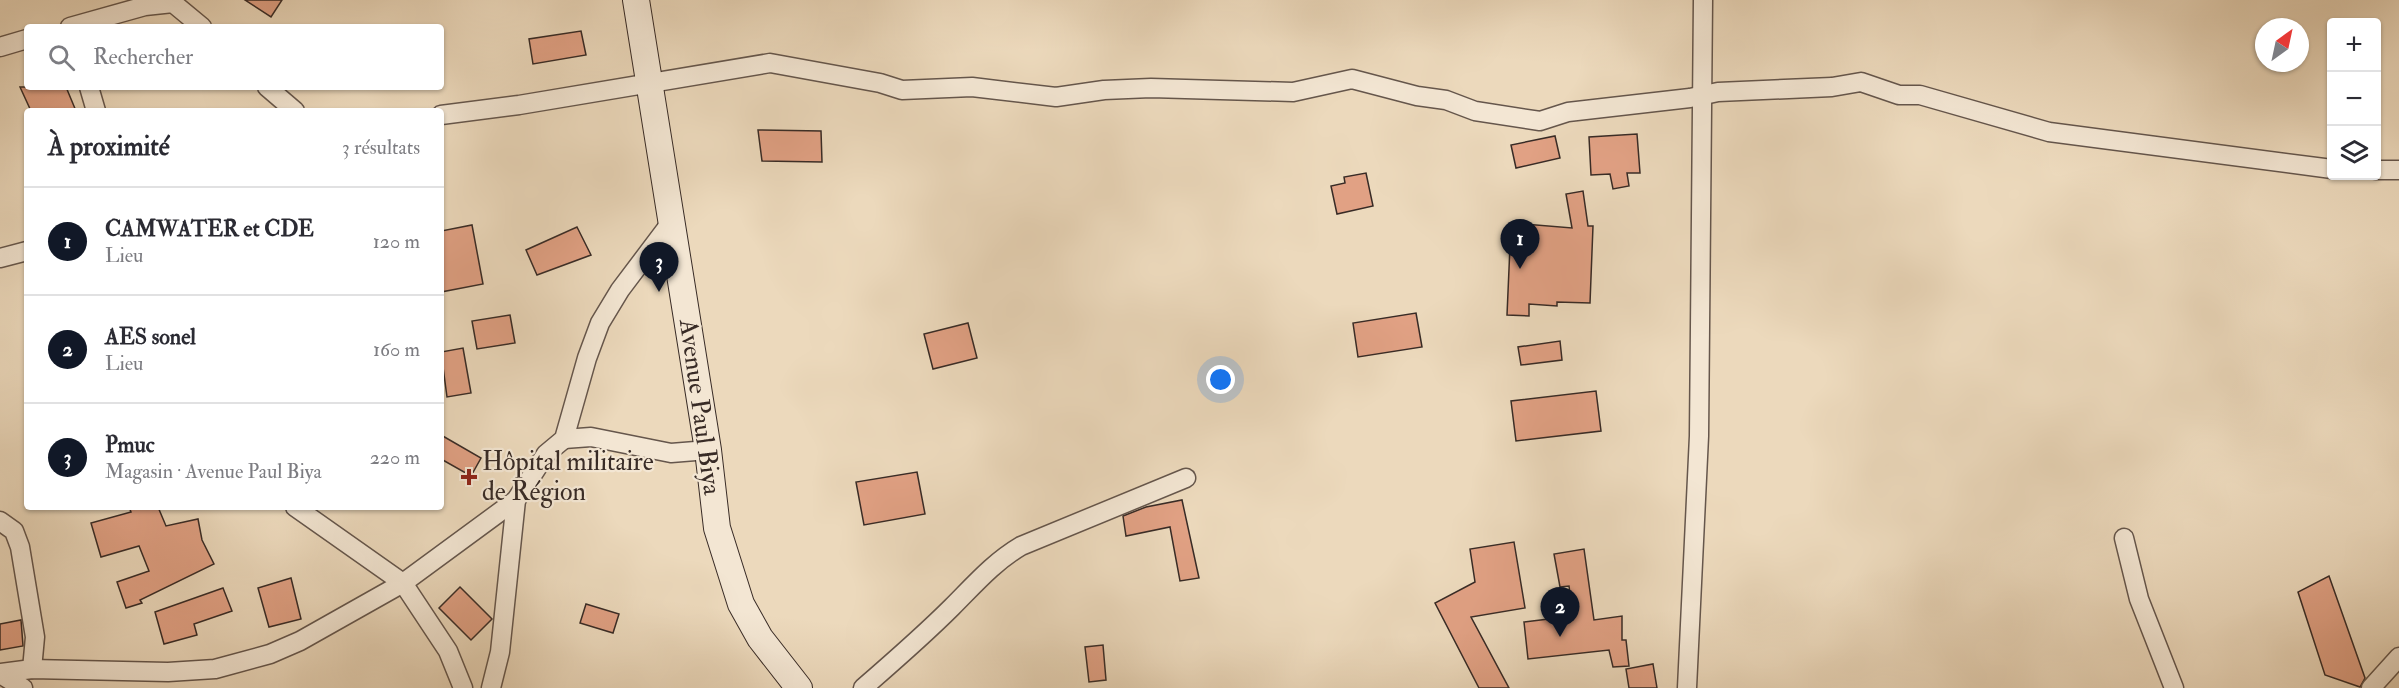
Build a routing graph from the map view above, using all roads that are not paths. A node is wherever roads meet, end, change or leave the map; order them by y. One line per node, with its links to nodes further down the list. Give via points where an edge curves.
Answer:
1 (636, 0): 7 (main road, Avenue Paul Biya)
2 (1703, 0): 10 (street)
3 (82, 24): 4 (street, via 145,6 173,3)
4 (199, 24)
5 (24, 40): 6 (street)
6 (0, 47)
7 (649, 83): 10 (street, via 770,63 902,90 972,87 1056,97 1151,88 1293,92 1352,79 1446,100 1475,111 1540,121 1575,110); 13 (street); 17 (main road, Avenue Paul Biya)
8 (90, 90): 11 (street)
9 (270, 90): 12 (street)
10 (1703, 95): 14 (street, via 1861,82 2049,132); 36 (street, via 1699,436)
11 (95, 108)
12 (292, 108)
13 (444, 115)
14 (2327, 168)
15 (2381, 170): 16 (street)
16 (2399, 170)
17 (672, 221): 20 (street, via 600,323); 21 (main road, Avenue Paul Biya)
18 (24, 252): 19 (street)
19 (0, 258)
20 (564, 439): 21 (street, via 591,437 671,453); 23 (street, via 546,454)
21 (708, 450): 34 (main road, Avenue Paul Biya, via 717,528 741,604 760,638)
22 (1186, 478): 35 (street, via 1007,554)
23 (516, 500): 27 (street); 33 (street, via 500,652)
24 (299, 510): 27 (street)
25 (0, 521): 29 (street, via 14,531 20,547)
26 (2124, 538): 37 (street, via 2139,599)
27 (403, 583): 29 (street, via 300,641 242,663 192,671); 32 (street, via 448,651)
28 (2399, 657): 38 (street)
29 (42, 670): 30 (street)
30 (0, 674): 31 (street)
31 (23, 688)
32 (463, 688)
33 (491, 688)
34 (799, 688)
35 (863, 688)
36 (1687, 688)
37 (2174, 688)
38 (2371, 688)

